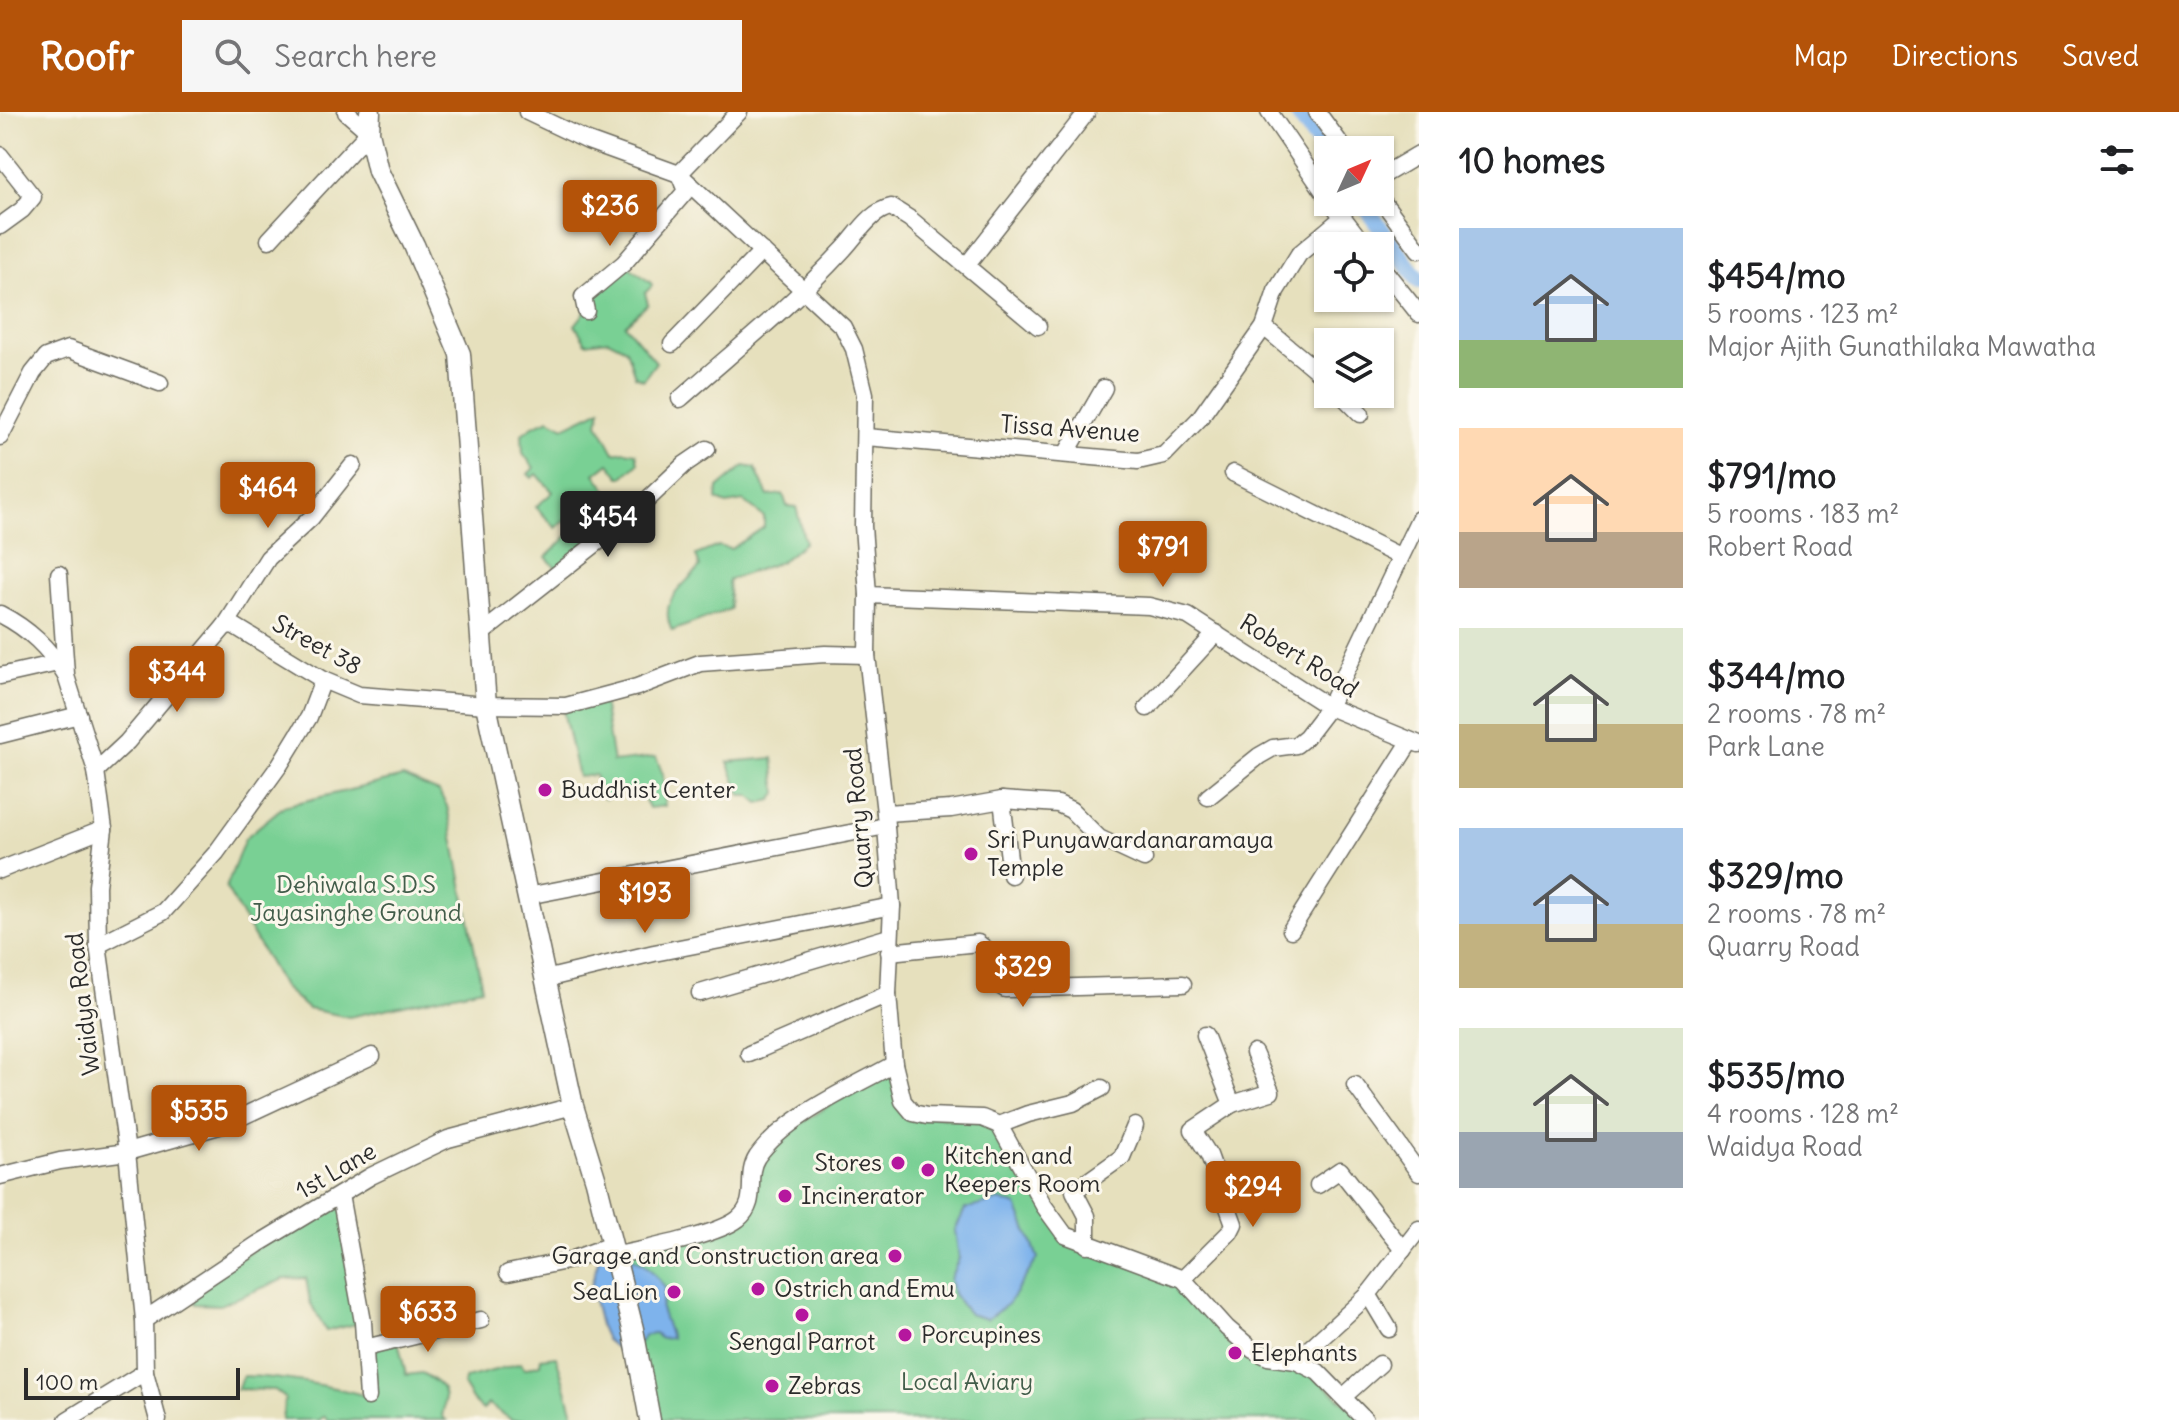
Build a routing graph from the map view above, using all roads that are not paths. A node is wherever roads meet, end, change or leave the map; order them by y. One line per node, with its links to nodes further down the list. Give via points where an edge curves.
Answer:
1 (346, 112): 7 (street)
2 (527, 112): 12 (street, Quarry Road)
3 (739, 112): 12 (street)
4 (1087, 112): 21 (street)
5 (1269, 112): 13 (street)
6 (1317, 112): 8 (street)
7 (370, 122): 18 (street); 47 (main road, via 378,171 460,354)
8 (1335, 136)
9 (1419, 154): 11 (street)
10 (0, 155): 16 (street, via 33,197)
11 (1394, 169)
12 (679, 174): 20 (street, Quarry Road); 24 (street, via 686,191 624,263 583,297)
13 (1314, 177)
14 (1394, 216): 19 (street)
15 (1342, 218): 17 (street); 27 (street, Tissa Avenue, via 1299,254 1276,291)
16 (0, 226)
17 (1354, 232)
18 (269, 240)
19 (1419, 250)
20 (762, 251): 23 (street, Quarry Road); 28 (street)
21 (967, 265): 23 (street, via 891,207 879,209); 26 (street)
22 (1394, 283): 25 (street)
23 (803, 289): 32 (street); 36 (street, Quarry Road, via 843,327 854,349 865,394)
24 (586, 311)
25 (1419, 314)
26 (1038, 326)
27 (1264, 327): 29 (street); 38 (street, Tissa Avenue, via 1199,419 1164,455 1138,461)
28 (672, 344)
29 (1314, 368)
30 (160, 383): 35 (street, via 68,349 46,357 33,373)
31 (1104, 388): 38 (street)
32 (680, 399)
33 (1355, 408): 34 (street)
34 (1361, 414)
35 (0, 437)
36 (866, 437): 38 (street, Tissa Avenue); 44 (street, Quarry Road, via 863,526)
37 (707, 449): 47 (street)
38 (1066, 454)
39 (353, 465): 46 (street, via 311,518 268,558)
40 (1233, 473): 42 (street)
41 (1419, 519): 42 (street)
42 (1399, 556): 54 (street)
43 (59, 574): 50 (street)
44 (868, 595): 48 (street, Robert Road, via 1149,606 1188,616); 49 (street, Quarry Road)
45 (0, 614): 50 (street, Waidya Road, via 44,643)
46 (225, 626): 52 (street, Street 38, via 233,625); 59 (street)
47 (482, 633): 53 (main road)
48 (1216, 633): 54 (street, Robert Road); 55 (street)
49 (867, 655): 53 (street, Street 38, via 700,663 566,706); 62 (street, Quarry Road)
50 (62, 669): 51 (street); 56 (street, Waidya Road)
51 (0, 676)
52 (323, 680): 53 (street, Street 38, via 359,695); 71 (street, via 309,717 279,766 216,853 163,912)
53 (486, 705): 67 (main road)
54 (1329, 707): 58 (street, Robert Road); 60 (street, via 1296,745 1259,756)
55 (1147, 708)
56 (79, 715): 57 (street); 59 (street, Waidya Road)
57 (0, 735)
58 (1415, 743): 69 (street)
59 (96, 771): 63 (street, Waidya Road)
60 (1208, 797)
61 (1002, 800): 62 (street); 64 (street, via 1058,804 1099,838); 66 (street)
62 (886, 820): 67 (street); 68 (street, Quarry Road)
63 (104, 829): 65 (street); 71 (street, Waidya Road, via 97,886)
64 (1144, 859)
65 (0, 870)
66 (1011, 875)
67 (527, 896): 72 (main road)
68 (892, 906): 70 (street, Quarry Road); 72 (street)
69 (1291, 930)
70 (889, 944): 73 (street, via 978,943 987,950 997,984 1005,989); 74 (street); 75 (street, Quarry Road)
71 (98, 945): 87 (street, Waidya Road)
72 (545, 979): 84 (main road)
73 (1183, 984)
74 (700, 993)
75 (888, 994): 78 (street); 80 (street, Quarry Road)
76 (1205, 1035): 83 (street)
77 (1254, 1053): 83 (street, via 1271,1092)
78 (749, 1054)
79 (372, 1056): 87 (street, via 226,1124)
80 (894, 1064): 85 (street, Quarry Road, via 903,1101 913,1113 982,1118); 94 (street, via 797,1119 766,1146 754,1161 750,1206 736,1221 695,1237)
81 (1355, 1085): 88 (street)
82 (1102, 1088): 85 (street, via 1073,1103)
83 (1232, 1104): 97 (street, via 1193,1130 1209,1155 1234,1224)
84 (573, 1106): 91 (street, 1st Lane, via 448,1139); 94 (main road)
85 (999, 1125): 93 (street, via 1055,1223 1065,1235)
86 (1135, 1126): 93 (street, via 1122,1157 1074,1191 1087,1216)
87 (127, 1152): 89 (street); 99 (street, Waidya Road)
88 (1419, 1173)
89 (0, 1176)
90 (1318, 1185): 95 (street, via 1340,1170)
91 (340, 1195): 99 (street, 1st Lane); 102 (street)
92 (1419, 1229): 95 (street)
93 (1087, 1245): 97 (street)
94 (613, 1250): 96 (street); 110 (main road)
95 (1403, 1250): 98 (street)
96 (508, 1273)
97 (1183, 1279): 103 (street, via 1253,1350)
98 (1368, 1294): 101 (street); 103 (street)
99 (144, 1320): 105 (street, Waidya Road)
100 (481, 1320): 102 (street)
101 (1389, 1329)
102 (365, 1348): 106 (street)
103 (1296, 1361): 107 (street, via 1318,1372)
104 (1380, 1364): 107 (street)
105 (145, 1372): 108 (street); 109 (street, Waidya Road)
106 (368, 1397)
107 (1343, 1397): 111 (street)
108 (67, 1420)
109 (158, 1420)
110 (650, 1420)
111 (1365, 1420)

